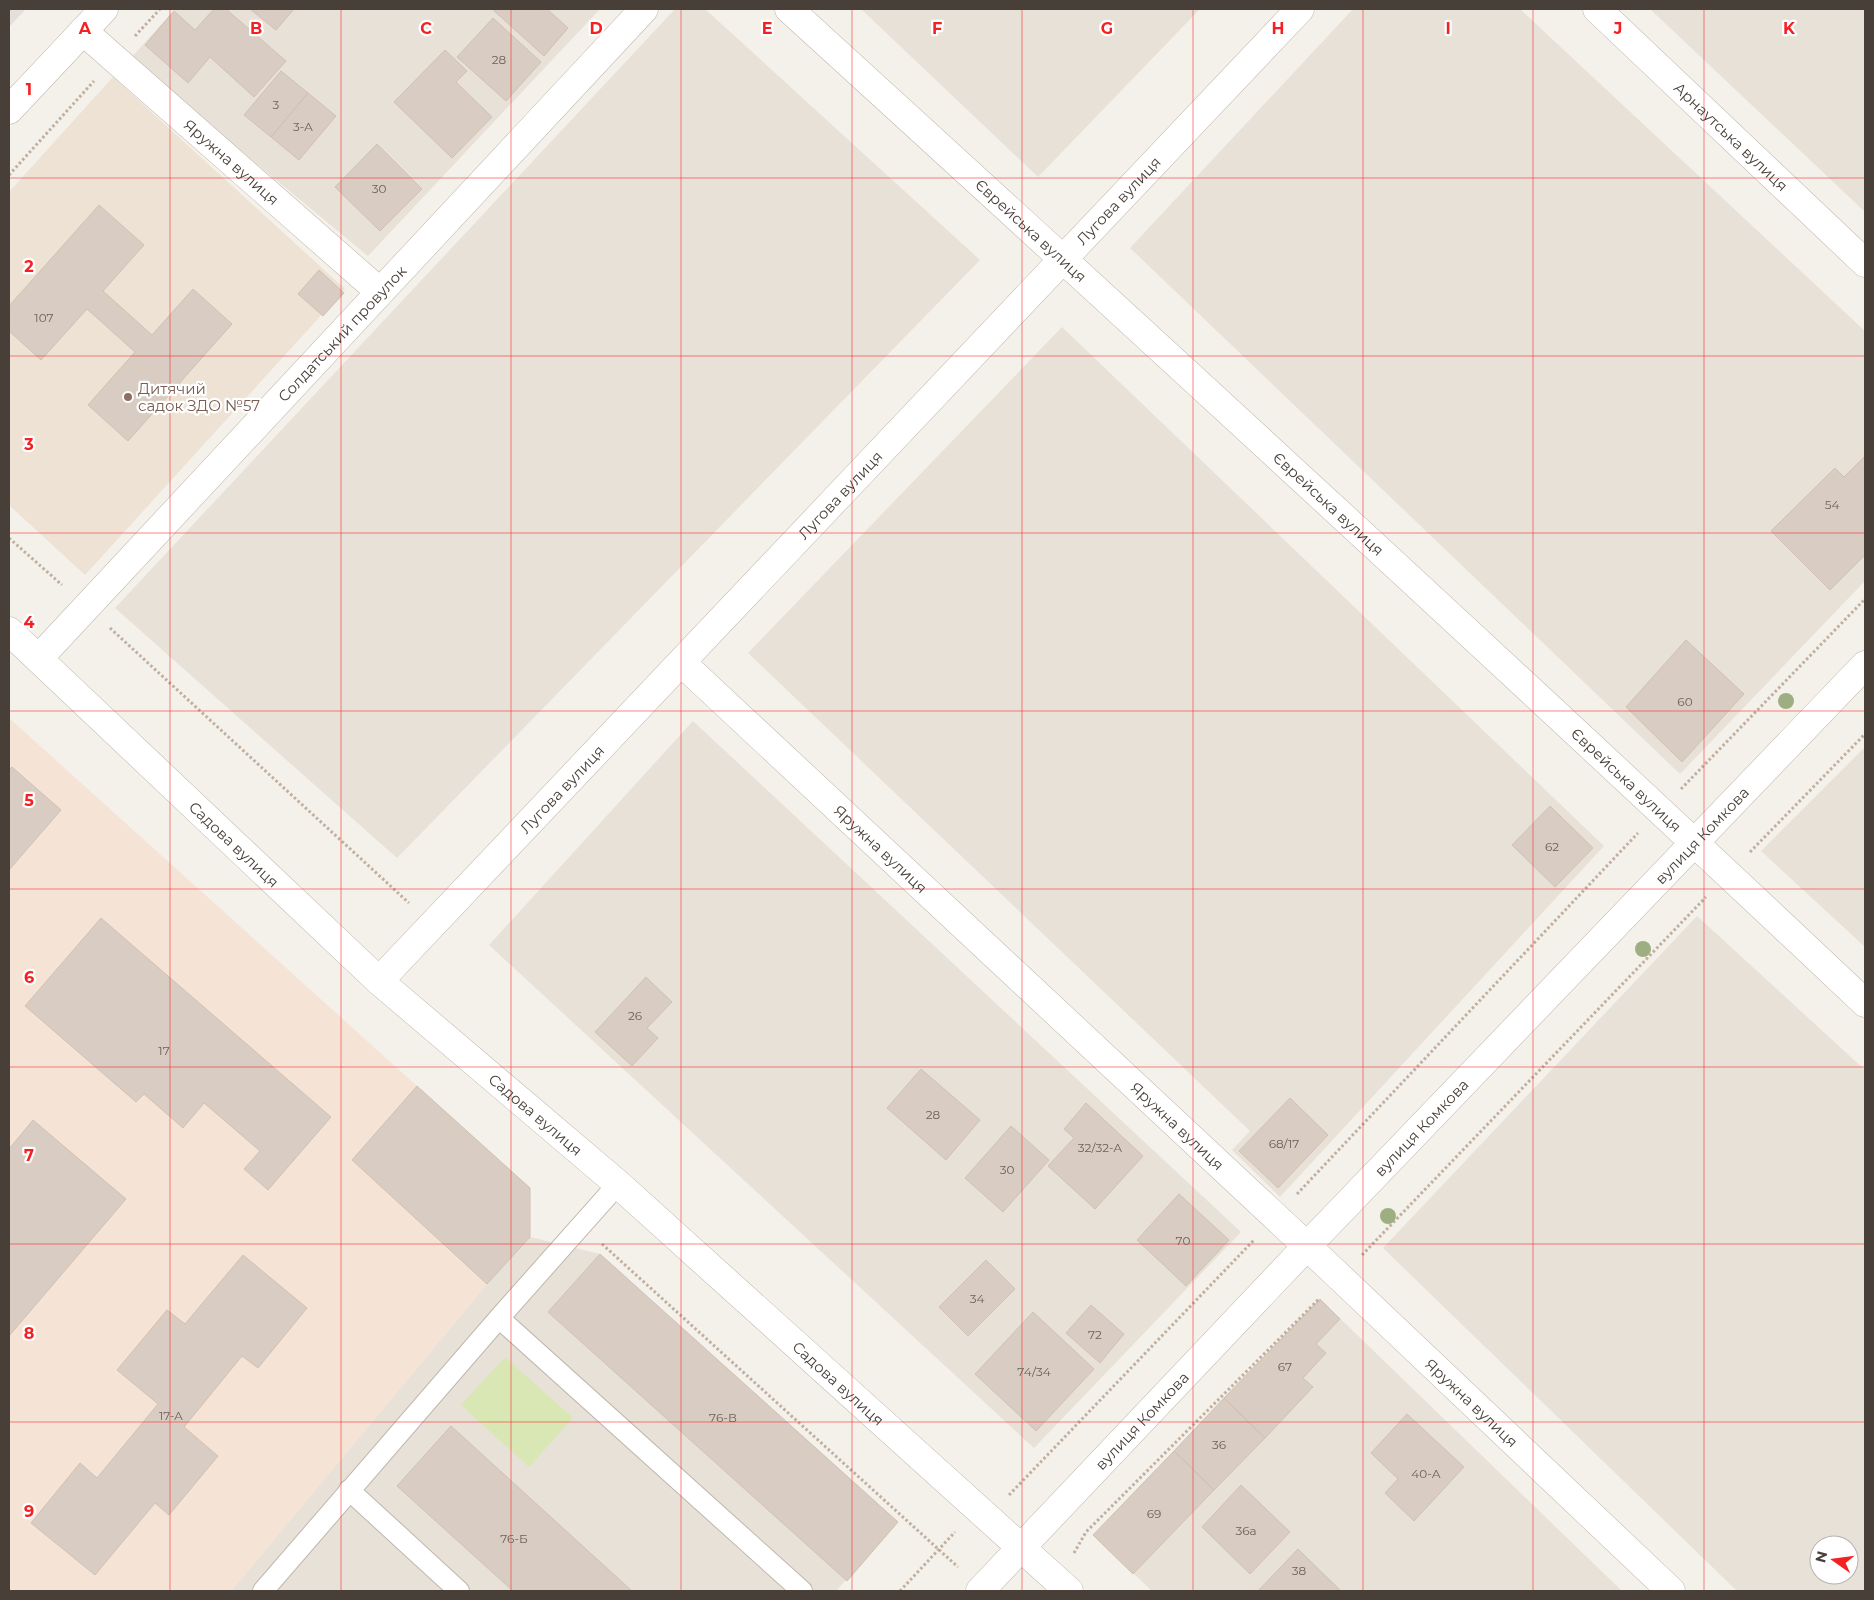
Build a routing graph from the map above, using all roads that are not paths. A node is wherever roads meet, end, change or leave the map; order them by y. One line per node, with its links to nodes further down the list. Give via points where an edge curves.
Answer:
1 (104, 9): 6 (street)
2 (644, 9): 10 (street, Солдатський провулок)
3 (789, 9): 8 (street, Єврейська вулиця)
4 (1300, 9): 8 (street, Лугова вулиця)
5 (1597, 9): 9 (street, Арнаутська вулиця)
6 (83, 31): 7 (street); 10 (street, Яружна вулиця)
7 (9, 110)
8 (1063, 258): 13 (street, Лугова вулиця); 15 (street, Єврейська вулиця)
9 (1865, 263)
10 (380, 292): 12 (street, Солдатський провулок)
11 (9, 631): 12 (street, Садова вулиця)
12 (39, 658): 16 (street, Садова вулиця)
13 (682, 664): 16 (street, Лугова вулиця); 19 (street, Яружна вулиця)
14 (1865, 665): 15 (street, вулиця Комкова)
15 (1694, 842): 17 (street, Єврейська вулиця); 19 (street, вулиця Комкова)
16 (378, 981): 18 (street, Садова вулиця)
17 (1865, 1003)
18 (618, 1184): 20 (lane); 22 (street, Садова вулиця)
19 (1307, 1246): 22 (street, вулиця Комкова); 28 (street, Яружна вулиця)
20 (499, 1318): 21 (lane); 27 (lane)
21 (349, 1490): 25 (lane); 26 (lane)
22 (1021, 1547): 23 (street, Садова вулиця); 24 (street, вулиця Комкова)
23 (1064, 1586)
24 (981, 1590)
25 (263, 1591)
26 (459, 1591)
27 (802, 1591)
28 (1670, 1591)

